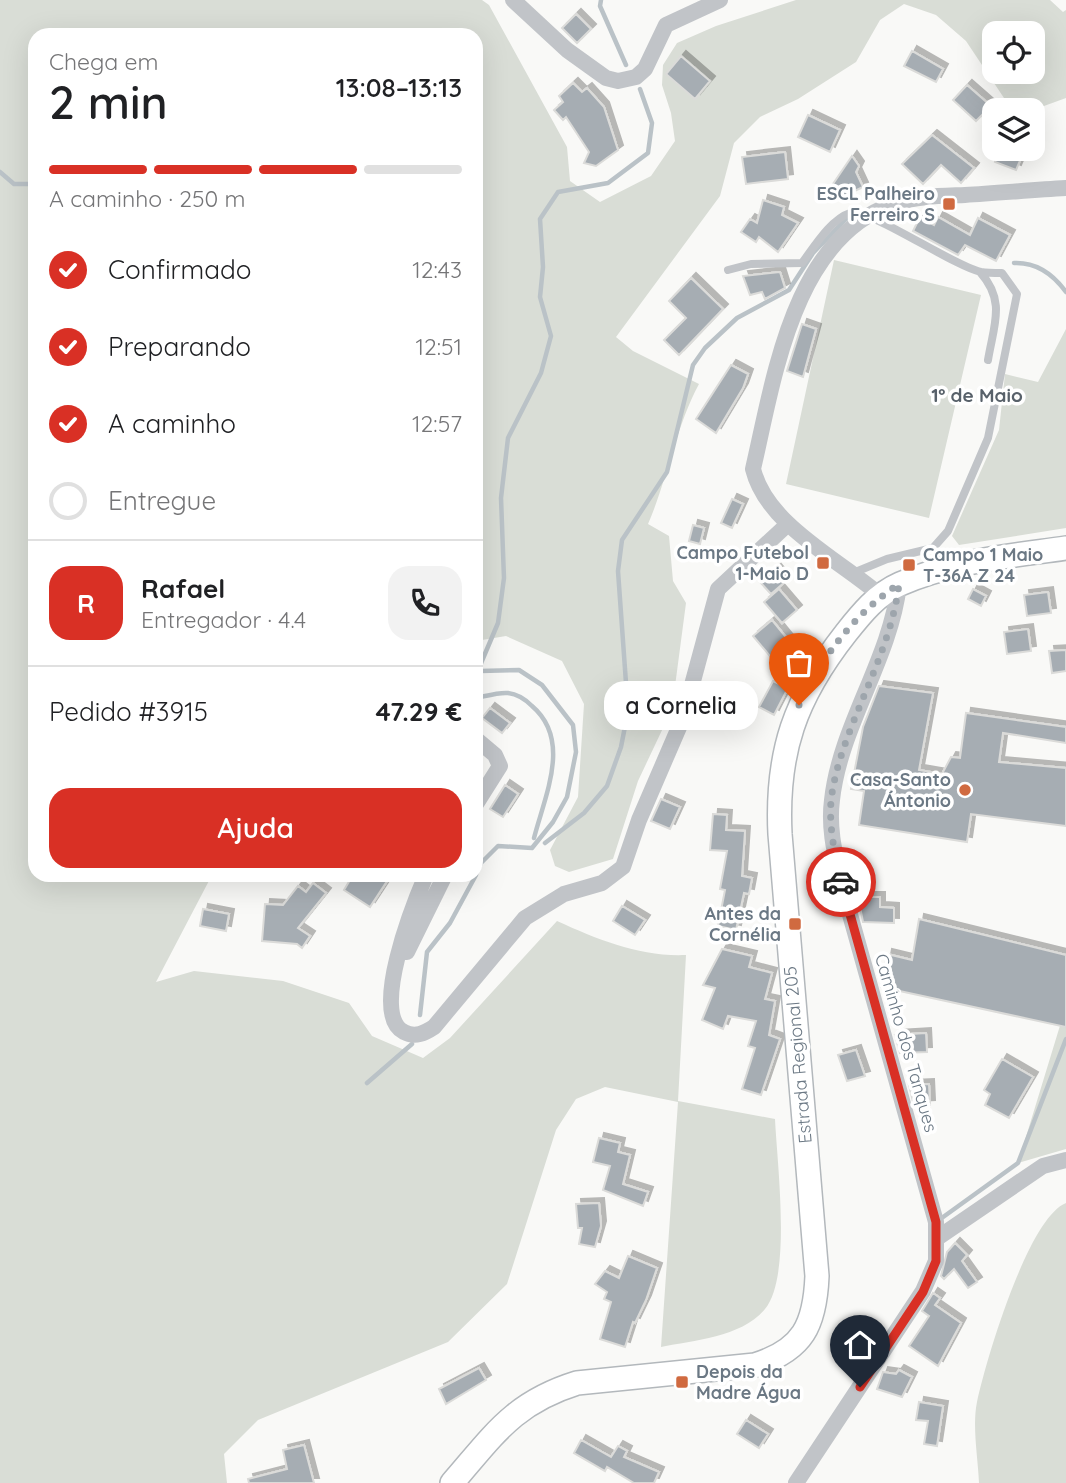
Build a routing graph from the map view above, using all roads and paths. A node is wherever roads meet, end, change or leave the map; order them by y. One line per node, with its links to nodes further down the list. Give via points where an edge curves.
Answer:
1 (513, 0): 2 (street, via 567,50 606,78 618,81 641,74 666,25)
2 (720, 0)
3 (1066, 188): 4 (street, via 925,198 896,203)
4 (869, 215): 5 (lane, via 847,214 802,263 751,264); 6 (lane); 8 (street, via 819,262 784,343 753,469 769,507)
5 (728, 270)
6 (980, 272): 7 (lane, via 998,303); 10 (lane, via 1002,273 1017,294 988,438 941,542)
7 (988, 360)
8 (788, 524): 10 (street); 16 (street, via 718,589 683,718 623,867 602,883 564,894 525,918 445,1015 422,1034 400,1030 390,1010 390,988)
9 (1066, 548): 11 (main road, Estrada Regional 205, via 951,567)
10 (853, 572): 11 (street)
11 (890, 590): 18 (street, Caminho dos Tanques, via 890,630 837,772 831,833 936,1222); 19 (main road, Estrada Regional 205, via 866,609 809,684 790,730 778,790 817,1276 813,1316 790,1349 755,1365 577,1383 535,1399 505,1422)
12 (483, 745): 13 (street, via 500,765)
13 (483, 793)
14 (423, 882): 16 (street)
15 (441, 882): 16 (street, via 415,941)
16 (398, 961)
17 (1066, 1160): 18 (street, via 1043,1166)
18 (936, 1239): 20 (street, Caminho dos Tanques, via 936,1261 923,1292)
19 (452, 1483)
20 (796, 1483)

